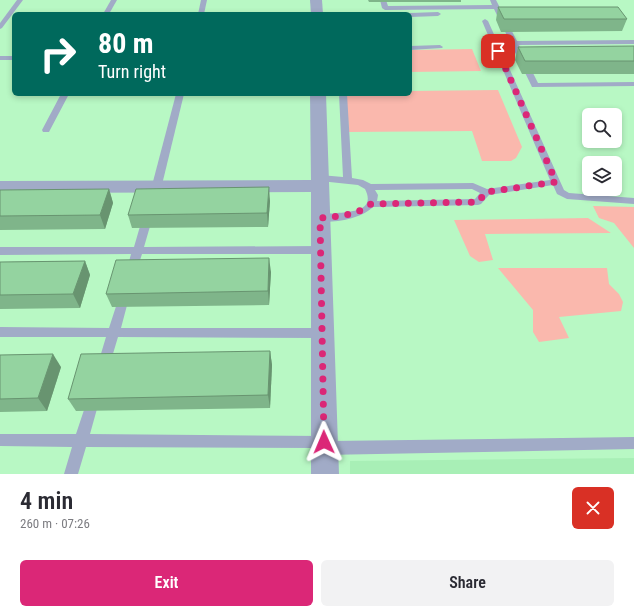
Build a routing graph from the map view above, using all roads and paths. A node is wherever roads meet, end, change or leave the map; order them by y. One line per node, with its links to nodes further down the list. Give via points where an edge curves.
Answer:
1 (20, 0): 13 (lane)
2 (114, 0): 7 (lane)
3 (204, 0): 8 (lane)
4 (316, 0): 9 (street)
5 (383, 0): 6 (lane, via 385,8)
6 (499, 7): 15 (lane)
7 (107, 12)
8 (201, 12)
9 (317, 12)
10 (438, 14): 11 (lane)
11 (412, 15)
12 (486, 21): 28 (lane)
13 (0, 27)
14 (634, 42): 15 (lane)
15 (514, 43): 20 (lane, via 534,85)
16 (440, 47): 17 (lane)
17 (412, 48)
18 (0, 58): 19 (lane)
19 (12, 58)
20 (634, 84)
21 (64, 96): 25 (lane)
22 (179, 96): 32 (lane)
23 (318, 96): 27 (street)
24 (343, 96): 26 (lane)
25 (46, 130)
26 (348, 181): 27 (lane); 30 (lane, via 360,182)
27 (320, 182): 32 (street); 35 (street)
28 (556, 182): 31 (lane); 33 (lane, via 560,192 567,196)
29 (0, 187): 32 (street)
30 (369, 187): 31 (lane, via 473,186); 34 (lane, via 373,195)
31 (486, 192): 34 (lane, via 478,202)
32 (153, 199): 36 (lane)
33 (634, 201)
34 (371, 204): 35 (lane, via 347,216)
35 (320, 218): 37 (street)
36 (138, 250): 37 (lane); 38 (lane); 40 (lane)
37 (321, 250): 41 (street)
38 (0, 251)
39 (0, 332): 40 (lane)
40 (113, 332): 41 (lane); 42 (lane)
41 (322, 332): 47 (street)
42 (100, 375)
43 (96, 390): 45 (lane)
44 (0, 440): 45 (lane)
45 (81, 440): 47 (lane); 48 (lane)
46 (634, 443): 47 (lane)
47 (324, 445): 49 (street)
48 (71, 474)
49 (325, 474)

